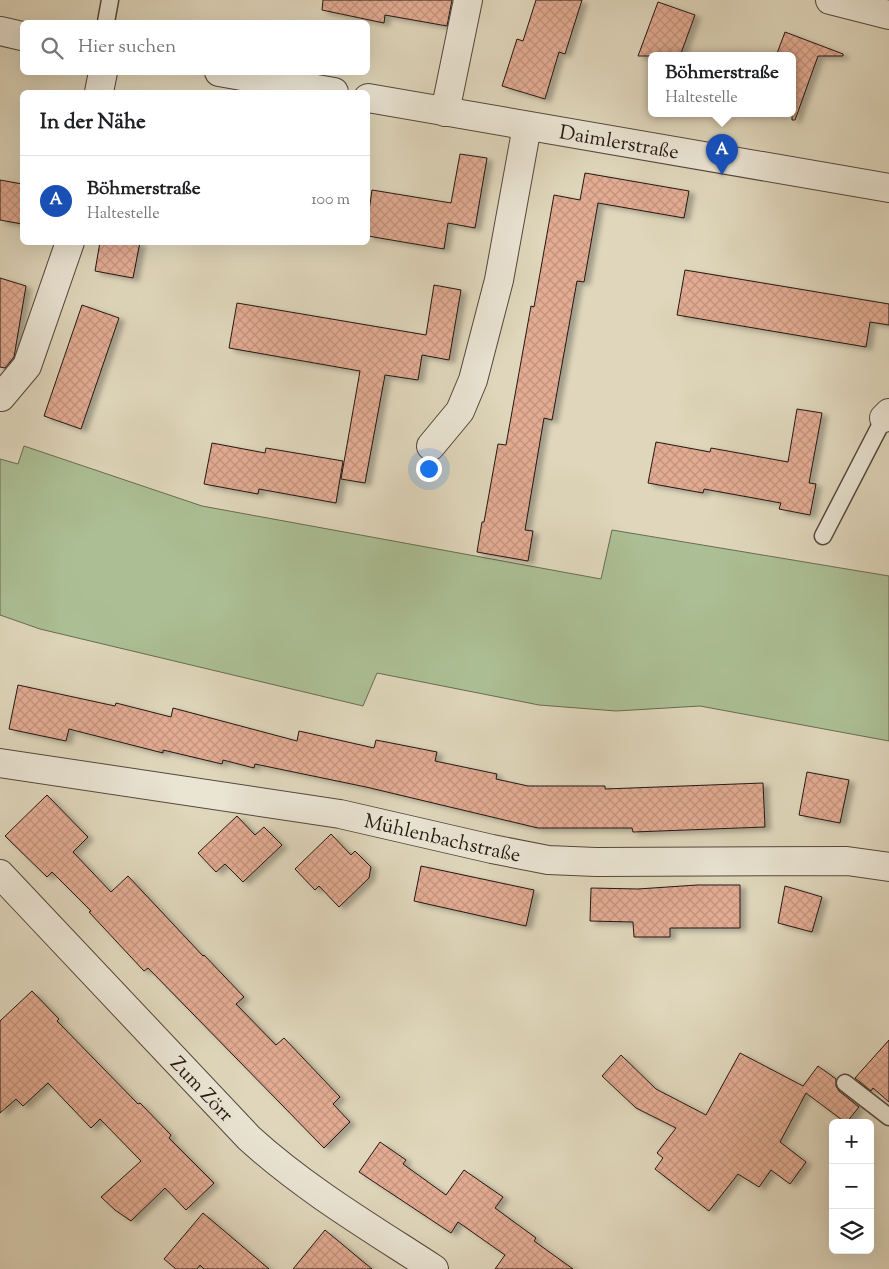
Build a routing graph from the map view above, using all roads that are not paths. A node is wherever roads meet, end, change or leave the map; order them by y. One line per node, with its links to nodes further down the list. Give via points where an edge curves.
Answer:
1 (110, 0): 5 (lane)
2 (468, 0): 13 (street)
3 (830, 0): 4 (street)
4 (889, 15)
5 (106, 20)
6 (0, 31): 7 (street)
7 (20, 36)
8 (102, 75): 10 (street)
9 (236, 75): 11 (street)
10 (99, 90)
11 (322, 90)
12 (370, 98): 13 (street, Daimlerstraße)
13 (445, 112): 14 (street, Daimlerstraße)
14 (527, 126): 15 (street, Daimlerstraße); 19 (street, via 499,280 473,380 460,411)
15 (889, 188)
16 (69, 245): 17 (street, via 27,366)
17 (0, 397)
18 (887, 416): 20 (lane)
19 (431, 446)
20 (823, 536)
21 (0, 763): 22 (street, Mühlenbachstraße, via 340,814 548,860 847,861)
22 (889, 867)
23 (0, 874): 26 (street, Zum Zörr, via 273,1160)
24 (845, 1083): 25 (lane)
25 (889, 1117)
26 (434, 1269)

